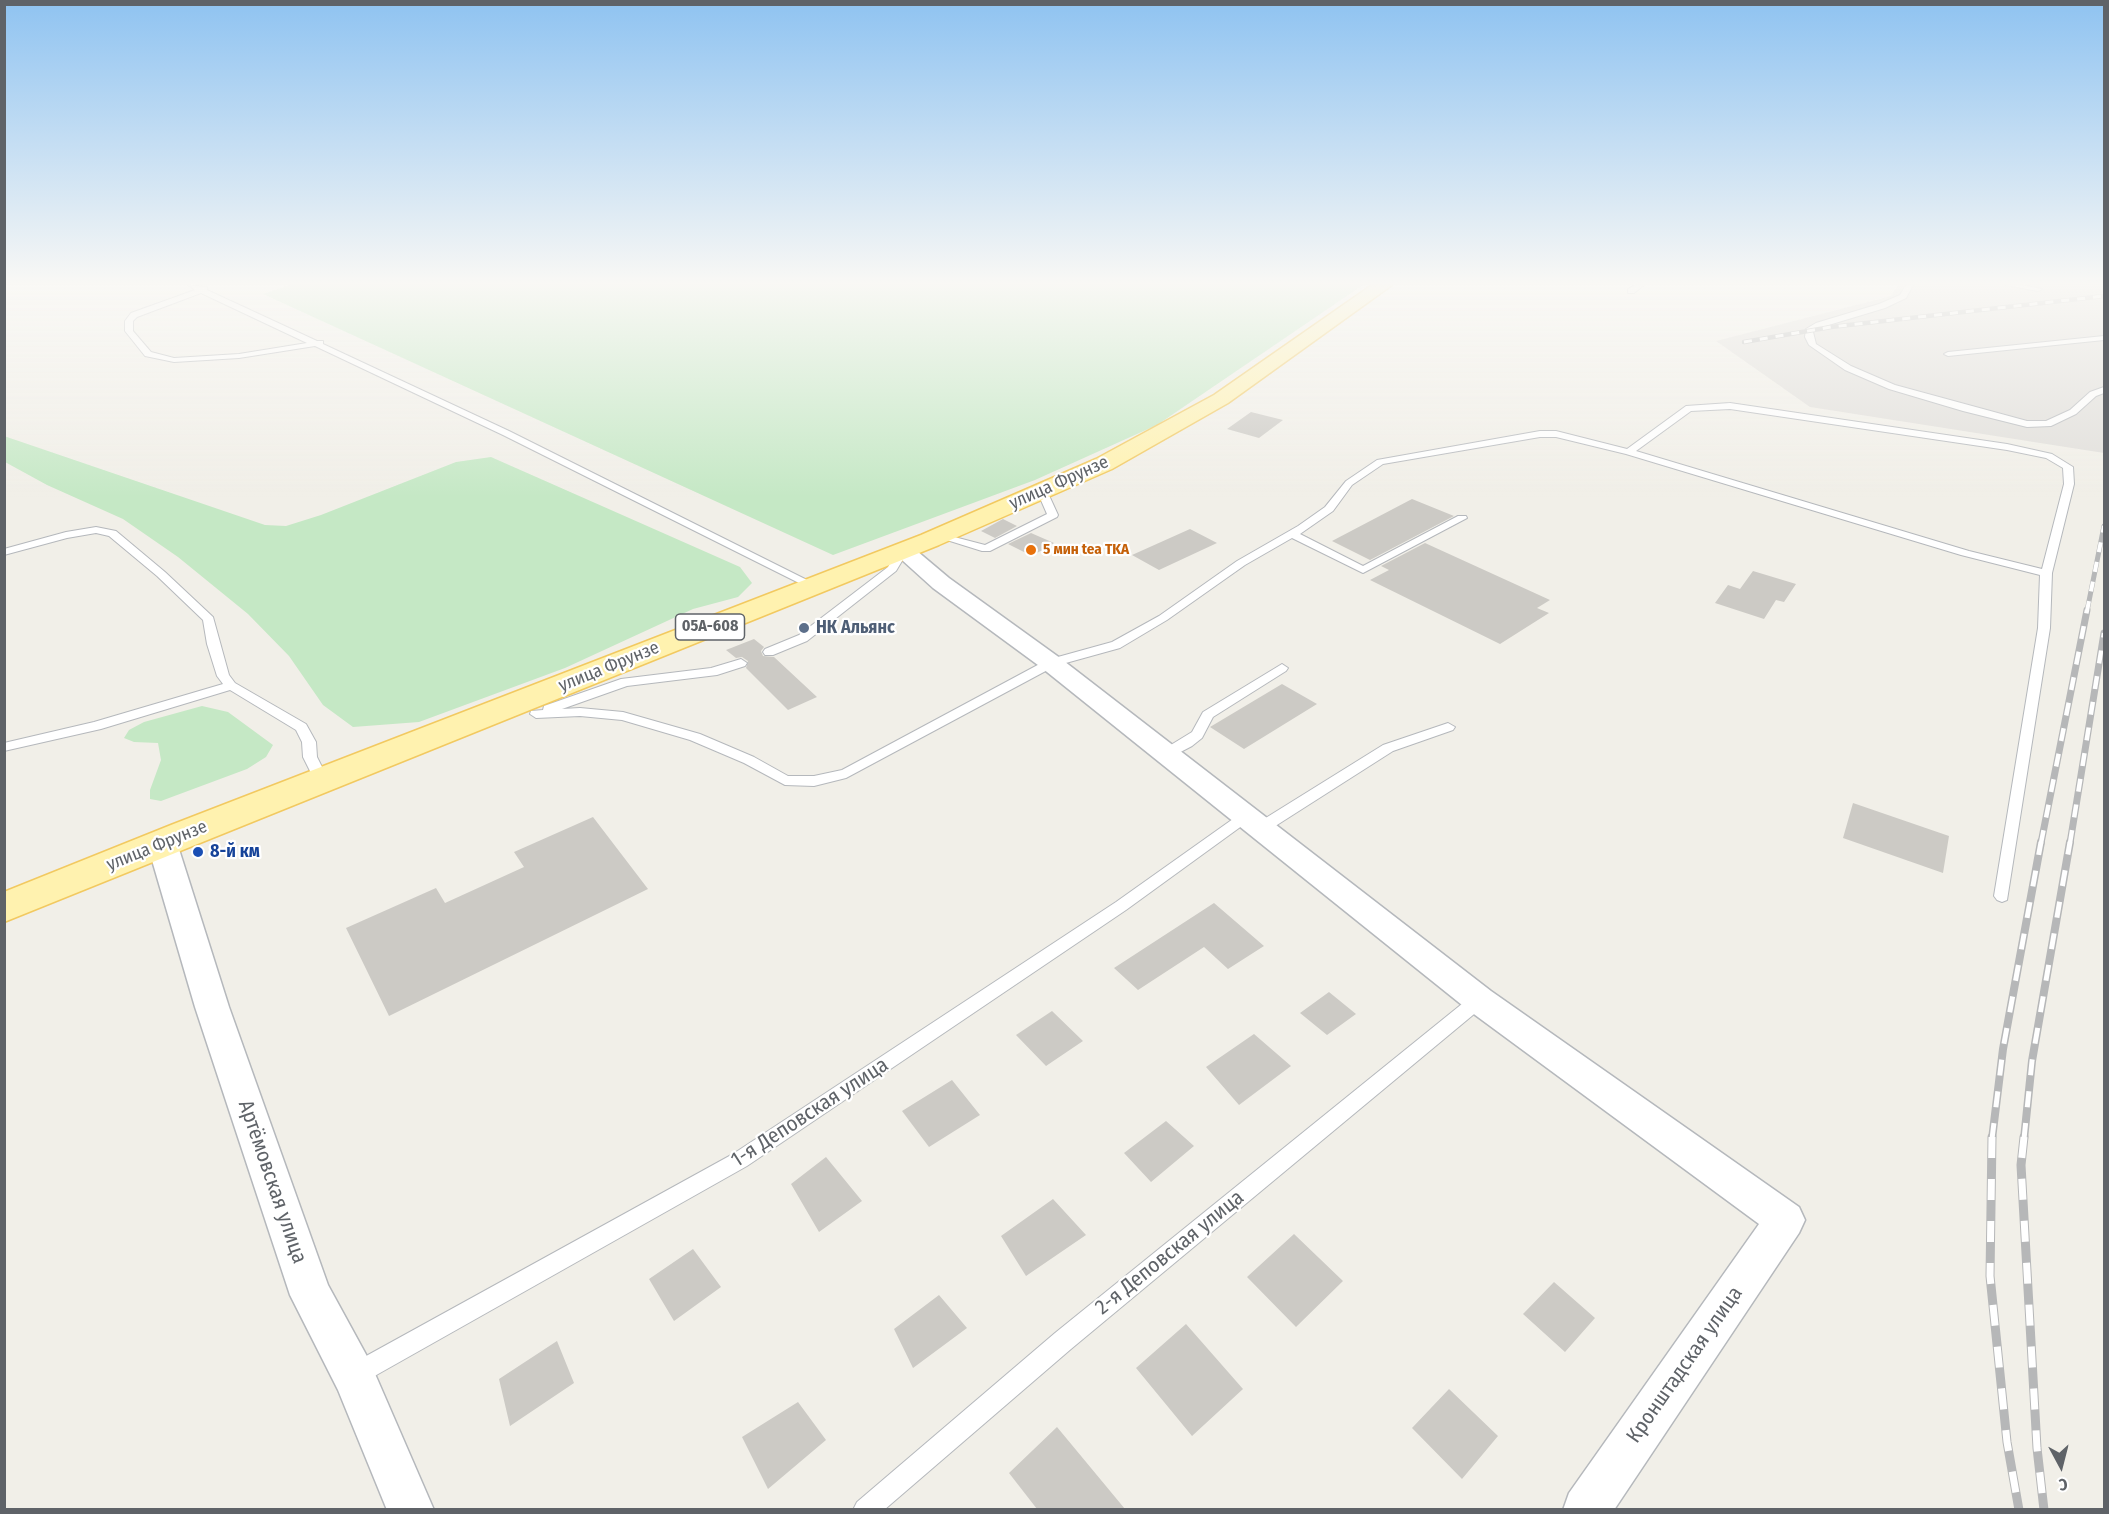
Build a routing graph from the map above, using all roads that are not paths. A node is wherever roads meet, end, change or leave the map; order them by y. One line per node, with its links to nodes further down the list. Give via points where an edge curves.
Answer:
1 (155, 356): 2 (lane, via 174,360)
2 (241, 356)
3 (346, 356): 13 (lane)
4 (1283, 356): 10 (main road, улица Фрунзе / 05А-608, via 1221,399 1104,464)
5 (1829, 356): 6 (lane, via 1892,387 2027,424 2048,424)
6 (2104, 390)
7 (1629, 452): 9 (lane, via 1572,437 1540,434 1380,462 1349,483 1329,509); 12 (lane, via 1965,553); 12 (lane, via 1689,408 1730,406 2049,456 2068,466 2069,484)
8 (1462, 518): 9 (lane, via 1363,570)
9 (1292, 534): 16 (lane, via 1116,645)
10 (903, 551): 13 (main road, улица Фрунзе / 05А-608); 14 (lane, via 892,570 803,638); 16 (street)
11 (4, 552): 18 (lane, via 66,535 96,530 112,533 209,619 223,676)
12 (2046, 573): 27 (lane, via 2044,628)
13 (813, 586): 19 (main road, улица Фрунзе / 05А-608)
14 (769, 652)
15 (741, 663): 20 (lane, via 713,672 626,682)
16 (1051, 663): 20 (lane, via 846,774 814,782 785,780 695,737 623,716 580,712); 23 (street)
17 (1282, 668): 23 (lane, via 1208,715 1197,735)
18 (231, 686): 22 (lane, via 96,726); 24 (lane, via 301,727)
19 (504, 708): 20 (lane); 24 (main road, улица Фрунзе / 05А-608)
20 (536, 714)
21 (1448, 727): 25 (lane, 1-я Деповская улица, via 1388,748)
22 (4, 747)
23 (1167, 754): 25 (street)
24 (322, 781): 26 (main road, улица Фрунзе / 05А-608)
25 (1253, 823): 29 (street); 30 (lane, 1-я Деповская улица, via 1121,906 740,1160)
26 (162, 843): 28 (main road, улица Фрунзе / 05А-608); 30 (street, Артёмовская улица, via 212,1007 311,1295)
27 (2002, 896)
28 (4, 908)
29 (1479, 1000): 32 (lane, 2-я Деповская улица); 33 (street, Кронштадская улица, via 1785,1220)
30 (354, 1375): 31 (street, Артёмовская улица)
31 (411, 1509)
32 (865, 1509)
33 (1586, 1509)

